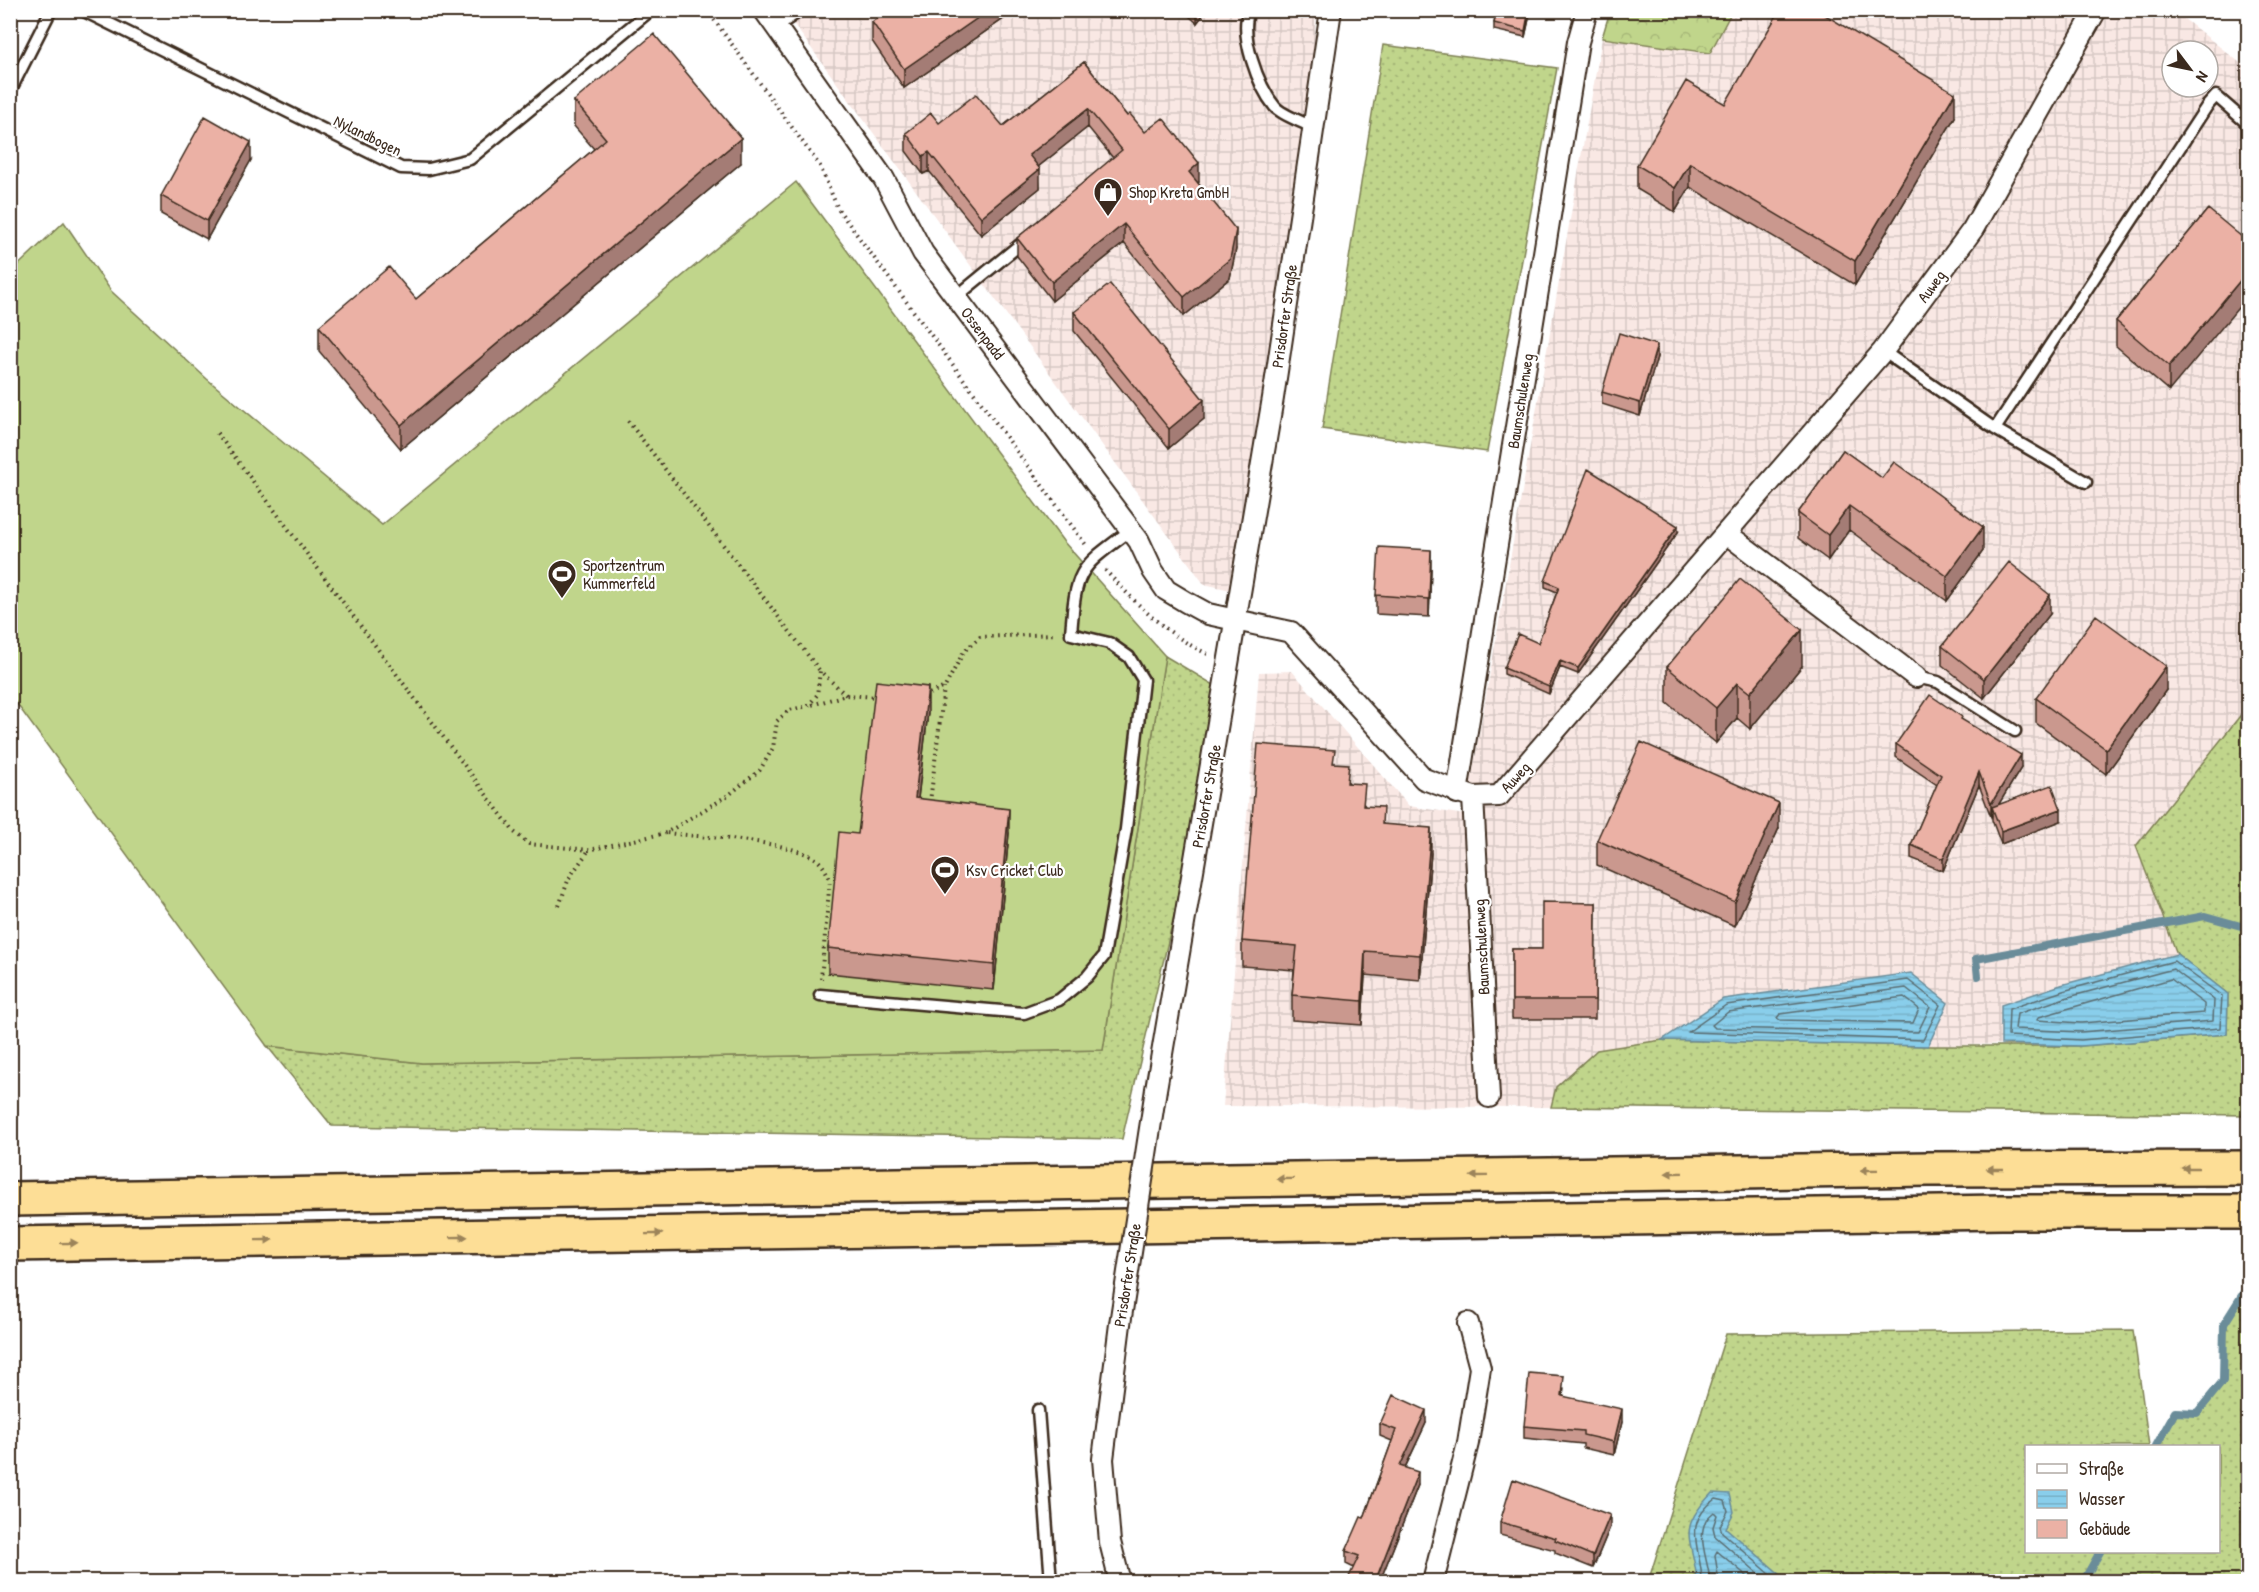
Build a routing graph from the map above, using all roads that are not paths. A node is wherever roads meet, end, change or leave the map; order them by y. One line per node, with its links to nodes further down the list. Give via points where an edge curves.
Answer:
1 (51, 10): 11 (lane)
2 (81, 10): 3 (lane, Nylandbogen, via 401,168 429,169 470,159)
3 (651, 10)
4 (764, 10): 10 (street, Ossenpadd)
5 (801, 10): 10 (lane)
6 (1249, 10): 13 (lane, via 1245,21 1254,69 1276,108)
7 (1331, 10): 13 (street, Prisdorfer Straße)
8 (1587, 10): 24 (street, Baumschulenweg, via 1576,54)
9 (2096, 10): 16 (street, Auweg, via 1973,229)
10 (776, 27): 15 (street, Ossenpadd, via 884,178 923,253)
11 (10, 91)
12 (2248, 124): 17 (lane, via 2216,96 2207,106)
13 (1312, 127): 21 (street, Prisdorfer Straße, via 1273,398)
14 (1035, 232): 15 (lane)
15 (956, 297): 19 (street, Ossenpadd)
16 (1883, 351): 17 (lane); 20 (street, Auweg)
17 (1995, 429): 18 (lane)
18 (2086, 482)
19 (1131, 530): 21 (street, Ossenpadd, via 1166,590 1208,614); 25 (lane, via 1095,557 1078,579 1071,634 1109,643 1130,657 1143,680 1126,829 1104,956 1087,977 1059,1000 1024,1013)
20 (1727, 534): 22 (street); 24 (street, Auweg, via 1499,796)
21 (1234, 618): 24 (street, via 1291,632 1424,779); 34 (street, Prisdorfer Straße, bridge, via 1156,1089 1104,1459 1110,1542)
22 (1916, 677): 23 (lane, via 1938,682)
23 (2015, 731)
24 (1465, 795): 26 (street, Baumschulenweg)
25 (820, 995)
26 (1489, 1096)
27 (2248, 1168): 28 (highway, one-way to 28, via 1880,1170)
28 (10, 1199)
29 (2248, 1212): 30 (highway, one-way to 29, via 1989,1212)
30 (10, 1244)
31 (1468, 1323): 35 (street, via 1480,1368 1468,1443)
32 (1038, 1410): 33 (lane)
33 (1051, 1581)
34 (1120, 1581)
35 (1433, 1581)

